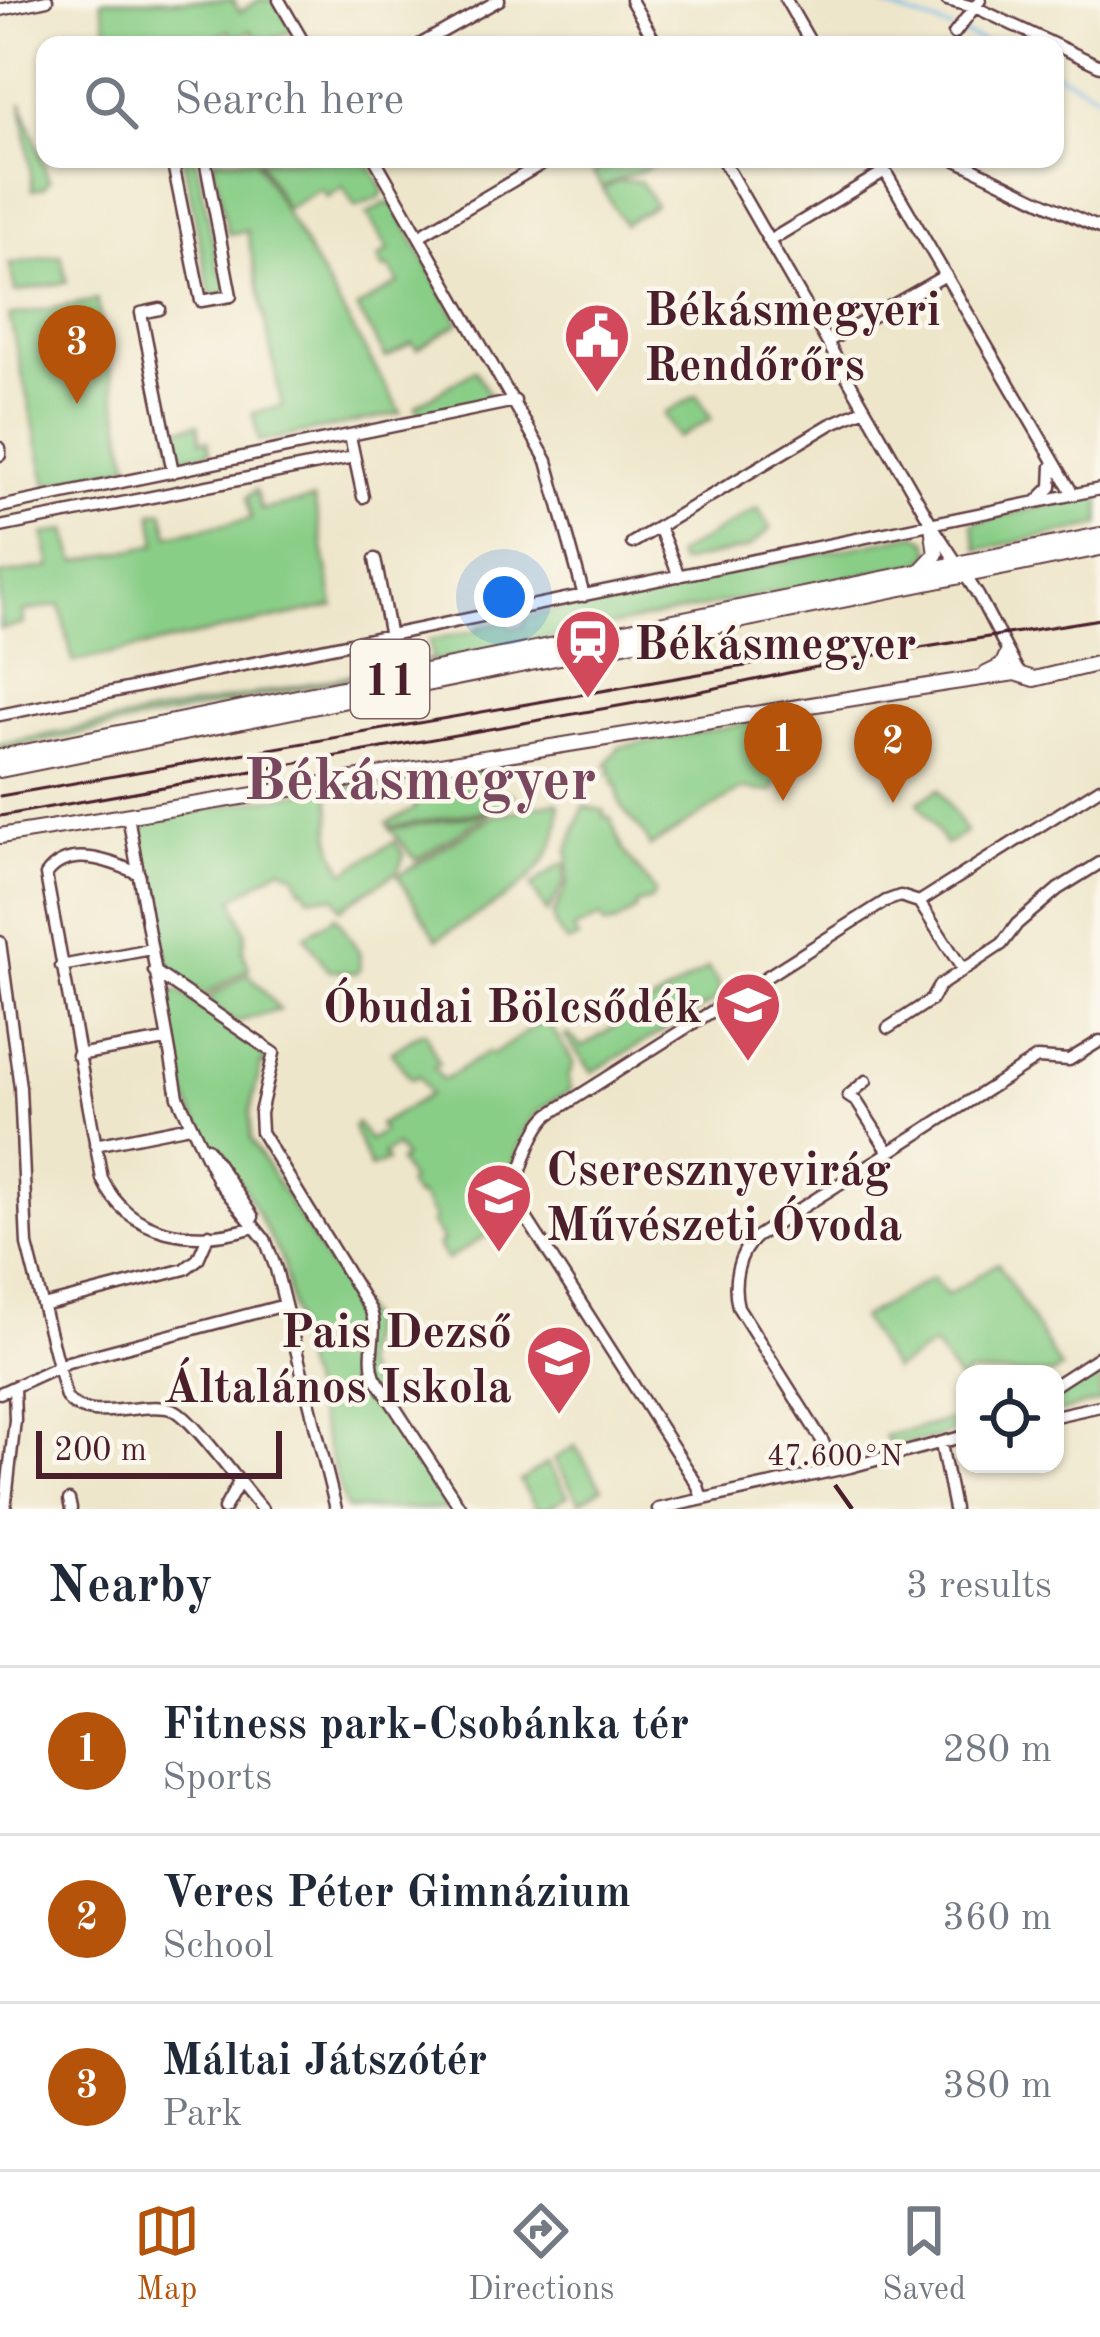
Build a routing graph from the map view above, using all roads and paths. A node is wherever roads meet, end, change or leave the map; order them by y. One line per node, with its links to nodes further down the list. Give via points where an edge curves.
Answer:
1 (47, 0): 8 (street)
2 (279, 0): 10 (street)
3 (500, 0): 11 (street)
4 (631, 0): 12 (street)
5 (786, 0): 13 (street)
6 (947, 0): 7 (street)
7 (978, 4): 9 (street); 14 (street)
8 (0, 10)
9 (954, 34)
10 (300, 36)
11 (435, 36)
12 (652, 36)
13 (807, 36)
14 (1041, 36)
15 (1064, 48): 16 (street)
16 (1100, 66)
17 (174, 168): 18 (street, via 201,301 231,296)
18 (207, 168)
19 (380, 168): 26 (street)
20 (535, 168): 26 (street)
21 (727, 168): 27 (street)
22 (878, 168): 27 (street)
23 (884, 168): 28 (street)
24 (973, 168): 25 (street)
25 (1100, 228)
26 (419, 236): 31 (street)
27 (769, 241): 30 (street)
28 (946, 275): 30 (street); 35 (street)
29 (160, 309): 36 (street, via 140,313)
30 (827, 342): 32 (street)
31 (514, 401): 33 (street); 52 (street, via 556,485)
32 (866, 409): 42 (street); 44 (street)
33 (350, 436): 34 (street); 36 (street)
34 (354, 457): 39 (street); 43 (street)
35 (1052, 462): 38 (street); 40 (street, via 1051,487)
36 (173, 472): 41 (street)
37 (1100, 489): 38 (street)
38 (1073, 494): 40 (street)
39 (363, 497)
40 (1034, 503): 42 (street)
41 (0, 507)
42 (932, 525): 49 (street); 50 (main road, via 936,554); 51 (street)
43 (0, 527)
44 (659, 527): 46 (street); 51 (street)
45 (1100, 535): 49 (main road, 11)
46 (632, 543)
47 (1100, 548): 49 (main road, 11)
48 (375, 559): 53 (street)
49 (962, 569): 50 (main road, 11); 54 (street); 60 (main road, 11)
50 (921, 570): 59 (main road, 11)
51 (679, 576): 52 (street)
52 (584, 596): 53 (street)
53 (390, 637): 58 (street)
54 (1007, 655): 56 (street); 57 (main road, via 998,670)
55 (1100, 663): 56 (main road, via 1034,679)
56 (1018, 674): 57 (main road)
57 (961, 681): 62 (main road)
58 (0, 715)
59 (0, 757)
60 (0, 770)
61 (1100, 788): 66 (street)
62 (128, 816): 63 (main road); 65 (street)
63 (0, 836)
64 (1100, 862): 70 (street)
65 (139, 874): 68 (street); 69 (street, via 91,857 50,869)
66 (919, 902): 70 (street); 97 (street, via 892,898 535,1129 517,1188 524,1214)
67 (0, 942): 84 (street, via 20,1088 26,1245)
68 (152, 949): 69 (street); 71 (street)
69 (61, 967): 75 (street)
70 (963, 970): 72 (street)
71 (154, 971): 73 (street); 102 (street, via 274,1053 261,1132 371,1311 375,1377)
72 (888, 1028)
73 (166, 1040): 75 (street); 77 (street)
74 (1100, 1041): 79 (street, via 1069,1060 1037,1058)
75 (77, 1055): 78 (street)
76 (866, 1081): 79 (street, via 848,1096)
77 (190, 1126): 78 (street); 80 (street); 82 (street)
78 (95, 1144): 81 (street, via 102,1179 124,1213 164,1232)
79 (889, 1152): 94 (street, via 756,1237 736,1278 738,1307)
80 (254, 1227): 81 (street); 82 (street)
81 (209, 1234): 84 (street, via 185,1270)
82 (265, 1240): 83 (street)
83 (285, 1305): 86 (street); 98 (street)
84 (43, 1306): 86 (street)
85 (1100, 1356): 87 (street)
86 (56, 1366): 88 (street); 95 (street, via 78,1408 182,1414)
87 (1064, 1379)
88 (14, 1387): 89 (street); 99 (street)
89 (0, 1394)
90 (1100, 1406): 91 (street)
91 (1064, 1414)
92 (956, 1439): 93 (street)
93 (941, 1444): 94 (street); 105 (street)
94 (835, 1469): 96 (street)
95 (238, 1484): 100 (street); 101 (street)
96 (738, 1491): 97 (street); 104 (street)
97 (702, 1499): 103 (street)
98 (337, 1507)
99 (5, 1509)
100 (224, 1509)
101 (262, 1509)
102 (461, 1509)
103 (658, 1509)
104 (740, 1509)
105 (954, 1509)

